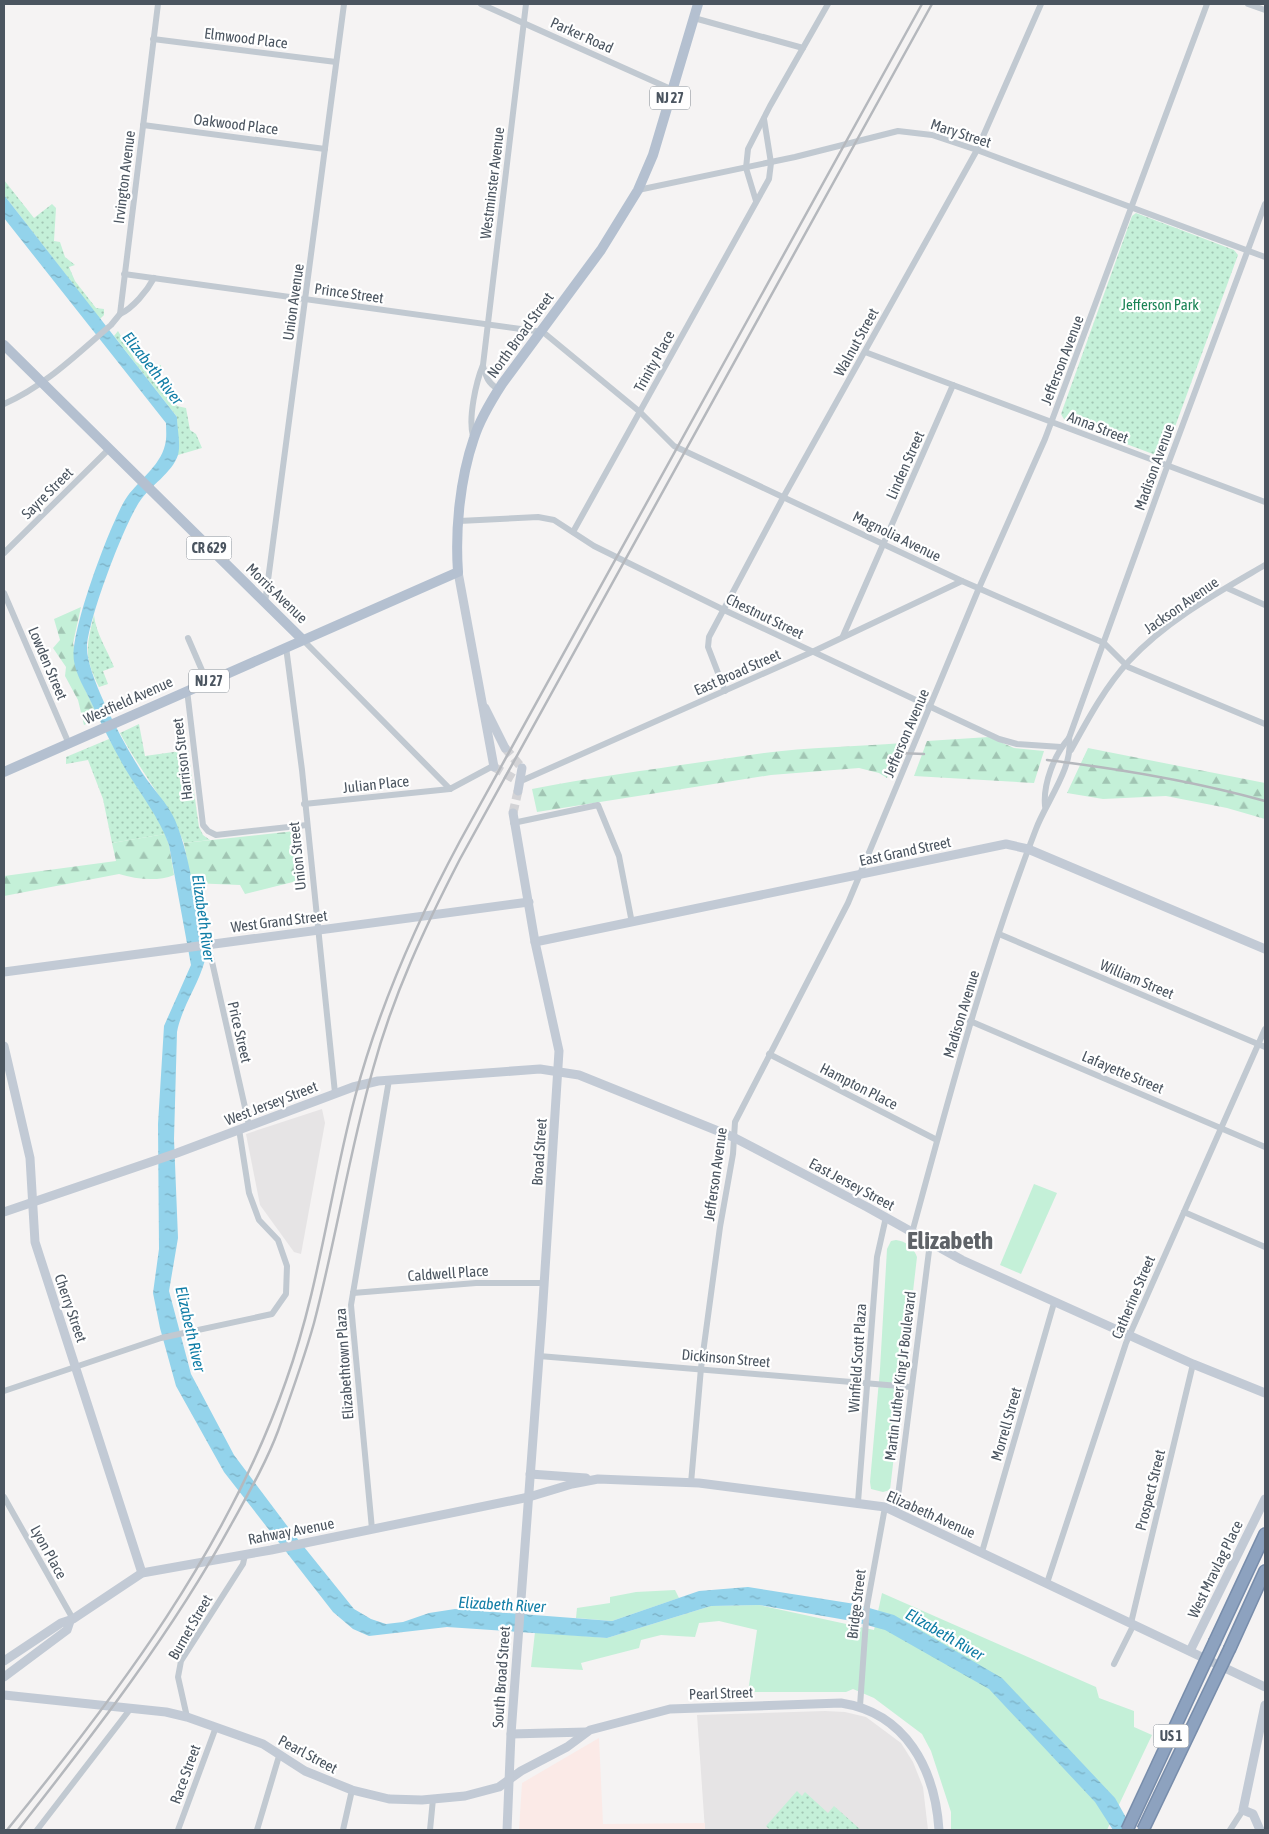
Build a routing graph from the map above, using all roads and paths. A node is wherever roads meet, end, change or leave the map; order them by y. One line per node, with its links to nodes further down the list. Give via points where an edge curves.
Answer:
1 (158, 4): 13 (street, Irvington Avenue)
2 (344, 4): 15 (street, Union Avenue)
3 (481, 4): 12 (street, Parker Road)
4 (526, 4): 12 (street, Westminster Avenue)
5 (698, 4): 11 (main road, North Broad Street / NJ 27)
6 (828, 4): 14 (street)
7 (1041, 4): 20 (street, Walnut Street)
8 (1207, 4): 26 (street, Jefferson Avenue)
9 (1248, 4): 10 (street)
10 (1265, 10)
11 (694, 18): 14 (street); 16 (main road, North Broad Street / NJ 27)
12 (523, 23): 16 (street, Parker Road); 33 (street, Westminster Avenue)
13 (153, 39): 15 (street, Elmwood Place); 18 (street, Irvington Avenue)
14 (803, 48): 17 (street)
15 (336, 62): 19 (street, Union Avenue)
16 (673, 90): 23 (main road, North Broad Street / NJ 27, via 653,155)
17 (764, 119): 21 (street); 22 (street, via 748,150)
18 (143, 125): 19 (street, Oakwood Place); 29 (street, Irvington Avenue)
19 (325, 149): 31 (street, Union Avenue)
20 (977, 150): 21 (street, Mary Street, via 932,135 898,131); 26 (street, Mary Street); 36 (street, Walnut Street)
21 (771, 162): 22 (street, Mary Street); 24 (street, Trinity Place, via 769,179)
22 (746, 168): 23 (street, Mary Street); 24 (street)
23 (638, 190): 34 (main road, North Broad Street / NJ 27, via 601,250)
24 (756, 201): 42 (street, Trinity Place)
25 (1265, 204): 27 (street, Madison Avenue)
26 (1132, 208): 27 (street, Mary Street); 43 (street, Jefferson Avenue)
27 (1248, 250): 28 (street, Mary Street); 46 (street, Madison Avenue)
28 (1265, 257)
29 (124, 274): 30 (street, Prince Street); 32 (street, Irvington Avenue)
30 (154, 278): 31 (street, Prince Street); 32 (street, via 127,311)
31 (306, 300): 33 (street, Prince Street); 59 (street, Union Avenue)
32 (120, 314): 38 (street)
33 (488, 324): 34 (street, Prince Street); 37 (street, Westminster Avenue)
34 (540, 331): 40 (main road, North Broad Street / NJ 27); 42 (street, Magnolia Avenue)
35 (4, 345): 38 (main road, Morris Avenue / CR 629)
36 (865, 352): 39 (street, Anna Street); 47 (street, Walnut Street)
37 (483, 365): 40 (street, via 491,385); 44 (street, Westminster Avenue, via 477,378 472,422)
38 (42, 384): 41 (street); 45 (main road, Morris Avenue / CR 629)
39 (953, 385): 43 (street, Anna Street); 51 (street, Linden Street)
40 (498, 389): 44 (main road, North Broad Street / NJ 27)
41 (4, 404)
42 (640, 412): 47 (street, Magnolia Avenue, via 674,446); 50 (street, Trinity Place)
43 (1052, 422): 46 (street, Anna Street); 56 (street, Jefferson Avenue)
44 (474, 438): 49 (main road, North Broad Street / NJ 27)
45 (109, 449): 52 (street, Sayre Street); 59 (main road, Morris Avenue / CR 629)
46 (1167, 467): 48 (street, Anna Street); 65 (street, Madison Avenue)
47 (784, 496): 51 (street, Magnolia Avenue); 61 (street, Walnut Street)
48 (1265, 502)
49 (459, 521): 50 (street, Chestnut Street, via 546,517); 54 (main road, North Broad Street / NJ 27)
50 (573, 532): 61 (street, Chestnut Street, via 594,546)
51 (884, 543): 55 (street, Magnolia Avenue); 62 (street, Linden Street)
52 (4, 553)
53 (1265, 565): 57 (street, Jackson Avenue)
54 (458, 572): 64 (main road, Westfield Avenue / NJ 27); 72 (street, North Broad Street)
55 (962, 581): 56 (street, Magnolia Avenue); 62 (street, East Broad Street)
56 (979, 588): 65 (street, Magnolia Avenue); 73 (street, Jefferson Avenue)
57 (1227, 588): 60 (street); 68 (street, Jackson Avenue, via 1161,631)
58 (4, 593): 76 (street, Lowden Street)
59 (265, 603): 64 (main road, Morris Avenue / CR 629)
60 (1265, 605)
61 (722, 609): 67 (street, Chestnut Street); 71 (street, Walnut Street, via 707,642)
62 (843, 636): 67 (street, East Broad Street)
63 (188, 638): 69 (street)
64 (303, 640): 66 (main road, Westfield Avenue / NJ 27); 84 (street, Morris Avenue)
65 (1104, 643): 68 (street, Magnolia Avenue); 75 (street, Madison Avenue)
66 (286, 647): 69 (main road, Westfield Avenue / NJ 27); 86 (street, Union Street)
67 (812, 652): 71 (street, East Broad Street); 73 (street, Chestnut Street)
68 (1126, 665): 74 (street, Magnolia Avenue); 79 (street, Jackson Avenue, via 1106,690)
69 (207, 682): 70 (main road, Westfield Avenue / NJ 27)
70 (187, 690): 76 (main road, Westfield Avenue / NJ 27); 90 (street, Harrison Street, via 203,825 208,831 216,836)
71 (725, 691): 83 (street, East Broad Street)
72 (484, 706): 77 (street, North Broad Street); 80 (street, North Broad Street)
73 (930, 708): 78 (street, Chestnut Street, via 999,739 1016,744); 92 (street, Jefferson Avenue)
74 (1265, 724)
75 (1069, 738): 78 (street, Madison Avenue); 79 (street, Madison Avenue)
76 (68, 744): 82 (main road, Westfield Avenue / NJ 27)
77 (505, 748)
78 (1061, 748): 87 (street, Madison Avenue, via 1044,791)
79 (1071, 750): 87 (street, Madison Avenue, via 1054,795)
80 (493, 767): 84 (street)
81 (522, 768): 83 (street)
82 (4, 772)
83 (518, 781): 85 (street)
84 (450, 789): 86 (street, Julian Place)
85 (518, 791)
86 (304, 804): 90 (street, Union Street)
87 (1045, 806): 91 (street, Madison Avenue)
88 (513, 813): 89 (street, Broad Street)
89 (513, 823): 93 (street, Broad Street); 94 (street, via 598,805 619,856)
90 (307, 825): 95 (street, Union Street)
91 (1028, 849): 92 (street, East Grand Street, via 1006,844); 96 (street, Madison Avenue); 99 (street, East Grand Street)
92 (860, 875): 94 (street, East Grand Street); 106 (street, Jefferson Avenue, via 844,912)
93 (529, 902): 95 (street, West Grand Street); 97 (street, Broad Street)
94 (632, 923): 97 (street, East Grand Street)
95 (319, 929): 98 (street, West Grand Street); 109 (street, Union Street)
96 (1000, 934): 101 (street, Madison Avenue); 103 (street, William Street)
97 (536, 942): 107 (street, Broad Street, via 558,1051)
98 (205, 944): 100 (street, West Grand Street); 110 (street, Price Street)
99 (1265, 950)
100 (4, 972)
101 (970, 1021): 111 (street, Lafayette Street); 114 (street, Madison Avenue)
102 (1265, 1028): 103 (street, Catherine Street)
103 (1258, 1044): 105 (street, William Street); 111 (street, Catherine Street)
104 (4, 1046): 116 (street, Cherry Street, via 30,1158)
105 (1265, 1048)
106 (769, 1054): 113 (street, Jefferson Avenue, via 739,1114); 114 (street, Hampton Place)
107 (558, 1071): 108 (street, West Jersey Street, via 540,1069); 113 (street, East Jersey Street, via 579,1075); 123 (street, Broad Street)
108 (389, 1080): 109 (street, West Jersey Street); 124 (street, Elizabethtown Plaza)
109 (336, 1093): 110 (street, West Jersey Street)
110 (249, 1125): 112 (street, West Jersey Street)
111 (1220, 1128): 115 (street, Lafayette Street); 118 (street, Catherine Street)
112 (239, 1129): 116 (street, West Jersey Street); 129 (street, via 249,1193 259,1220 278,1240 287,1266 286,1294 274,1312 161,1338)
113 (733, 1136): 119 (street, East Jersey Street); 130 (street, Jefferson Avenue)
114 (937, 1140): 120 (street, Madison Avenue)
115 (1265, 1147)
116 (32, 1202): 117 (street, West Jersey Street); 129 (street, Cherry Street, via 35,1242)
117 (4, 1212)
118 (1184, 1212): 122 (street); 126 (street, Catherine Street)
119 (886, 1217): 120 (street, East Jersey Street); 131 (street, Winfield Scott Plaza, via 878,1256)
120 (912, 1233): 121 (street, East Jersey Street)
121 (930, 1243): 125 (street, East Jersey Street); 132 (street, Martin Luther King Jr Boulevard)
122 (1265, 1247)
123 (544, 1283): 124 (street, Caldwell Place, via 476,1282); 127 (street, Broad Street)
124 (352, 1293): 144 (street, Elizabethtown Plaza)
125 (1054, 1303): 126 (street, East Jersey Street); 146 (street, Morrell Street)
126 (1130, 1336): 128 (street, East Jersey Street); 150 (street, Catherine Street)
127 (539, 1356): 130 (street, Dickinson Street); 135 (street, Broad Street)
128 (1193, 1364): 134 (street, East Jersey Street); 152 (street, Prospect Street)
129 (76, 1366): 133 (street); 149 (street, Cherry Street)
130 (701, 1368): 131 (street, Dickinson Street); 137 (street, Jefferson Avenue)
131 (868, 1383): 132 (street, Dickinson Street); 141 (street, Winfield Scott Plaza)
132 (911, 1387): 143 (street, Martin Luther King Jr Boulevard)
133 (4, 1391)
134 (1265, 1393)
135 (530, 1474): 136 (street); 139 (street, Broad Street)
136 (598, 1480): 137 (street, Elizabeth Avenue); 139 (street, Elizabeth Avenue)
137 (691, 1482): 141 (street, Elizabeth Avenue)
138 (4, 1496): 151 (street, Lyon Place)
139 (529, 1497): 144 (street, Rahway Avenue); 165 (street, South Broad Street)
140 (1265, 1499): 153 (street, West Mravlag Place)
141 (858, 1502): 142 (street, Elizabeth Avenue)
142 (885, 1507): 143 (street, Elizabeth Avenue); 160 (street, Bridge Street, via 867,1606)
143 (896, 1512): 146 (street, Elizabeth Avenue)
144 (372, 1529): 147 (street, Rahway Avenue)
145 (1265, 1534): 178 (highway, US 1, bridge)
146 (982, 1552): 150 (street, Elizabeth Avenue)
147 (245, 1555): 149 (street, Rahway Avenue); 162 (street, Burnet Street, via 243,1564 181,1661 178,1677)
148 (1265, 1571): 179 (highway, US 1, bridge)
149 (142, 1573): 151 (street, Rahway Avenue)
150 (1047, 1583): 152 (street, Elizabeth Avenue)
151 (72, 1620): 154 (street, Rahway Avenue, via 61,1623); 156 (street, Rahway Avenue, via 67,1630)
152 (1132, 1623): 153 (street, Elizabeth Avenue); 155 (street, Prospect Street)
153 (1190, 1651): 157 (street, Elizabeth Avenue)
154 (4, 1663)
155 (1114, 1664)
156 (4, 1676)
157 (1265, 1687)
158 (4, 1695): 161 (street, Pearl Street)
159 (1265, 1705): 170 (street)
160 (860, 1706): 164 (street, Pearl Street, via 824,1702 688,1708); 177 (street, via 899,1730 918,1754 931,1786)
161 (131, 1708): 162 (street, Pearl Street); 171 (street)
162 (187, 1717): 163 (street, Pearl Street)
163 (216, 1727): 166 (street, Pearl Street, via 263,1744); 172 (street, Race Street)
164 (586, 1732): 165 (street, Pearl Street); 167 (street, Pearl Street)
165 (511, 1734): 167 (street, South Broad Street)
166 (279, 1756): 168 (street, Pearl Street); 173 (street)
167 (508, 1782): 169 (street, Pearl Street, via 482,1792); 176 (street, South Broad Street)
168 (352, 1790): 169 (street, Pearl Street, via 389,1799); 174 (street)
169 (433, 1800): 175 (street)
170 (1243, 1810): 180 (street); 181 (street, via 1253,1814)
171 (37, 1830)
172 (178, 1830)
173 (257, 1830)
174 (343, 1830)
175 (430, 1830)
176 (507, 1830)
177 (939, 1830)
178 (1127, 1830)
179 (1143, 1830)
180 (1230, 1830)
181 (1260, 1830)

